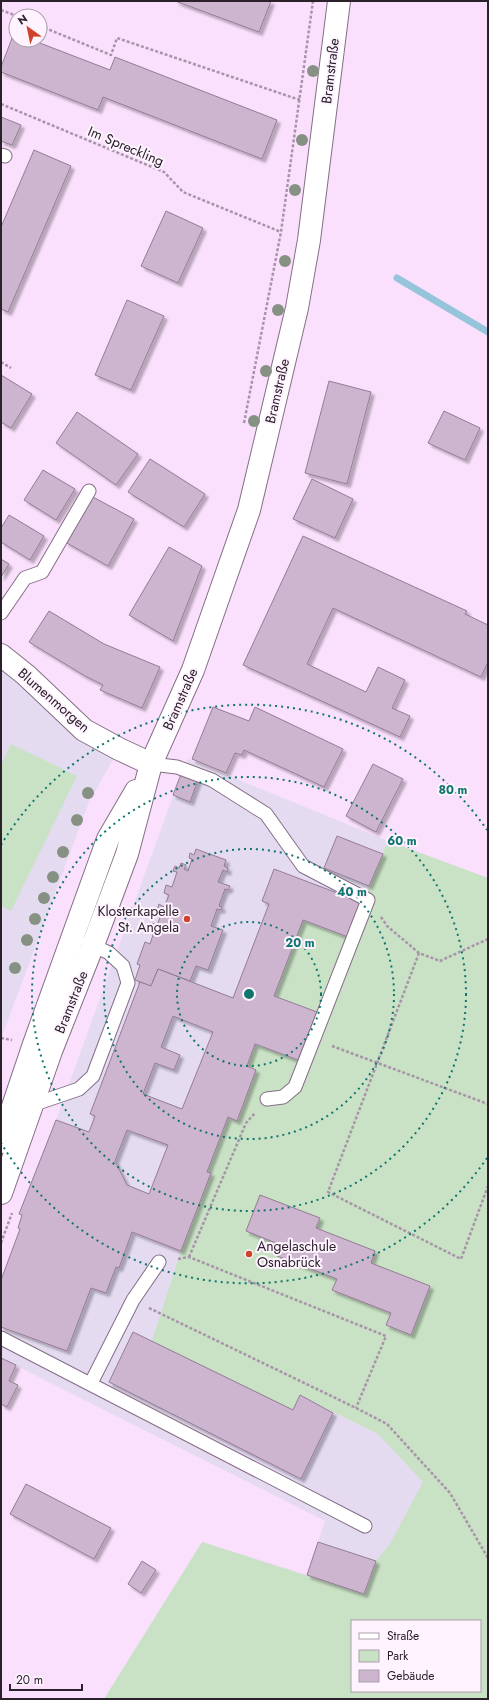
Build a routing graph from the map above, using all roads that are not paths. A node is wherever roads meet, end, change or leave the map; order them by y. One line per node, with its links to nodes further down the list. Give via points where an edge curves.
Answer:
1 (339, 1): 5 (street, Bramstraße, via 309,240 297,308 251,502 194,670)
2 (88, 491): 3 (lane, via 42,572 25,578)
3 (1, 613)
4 (1, 655): 5 (street, Blumenmorgen, via 84,730)
5 (151, 764): 6 (street, Bramstraße, via 108,839); 7 (street, Bramstraße, via 127,854); 8 (lane, via 177,767 212,780 266,814 303,866 368,900 295,1087 283,1097)
6 (74, 937): 7 (lane); 10 (street, Bramstraße)
7 (93, 945): 9 (street, Bramstraße); 9 (lane, via 109,953 123,966 128,983 93,1076 79,1090)
8 (267, 1099)
9 (32, 1105): 11 (street, Bramstraße)
10 (1, 1142)
11 (1, 1193)
12 (159, 1262): 14 (lane, via 133,1300)
13 (1, 1338): 14 (lane)
14 (90, 1383): 15 (lane)
15 (365, 1526)

